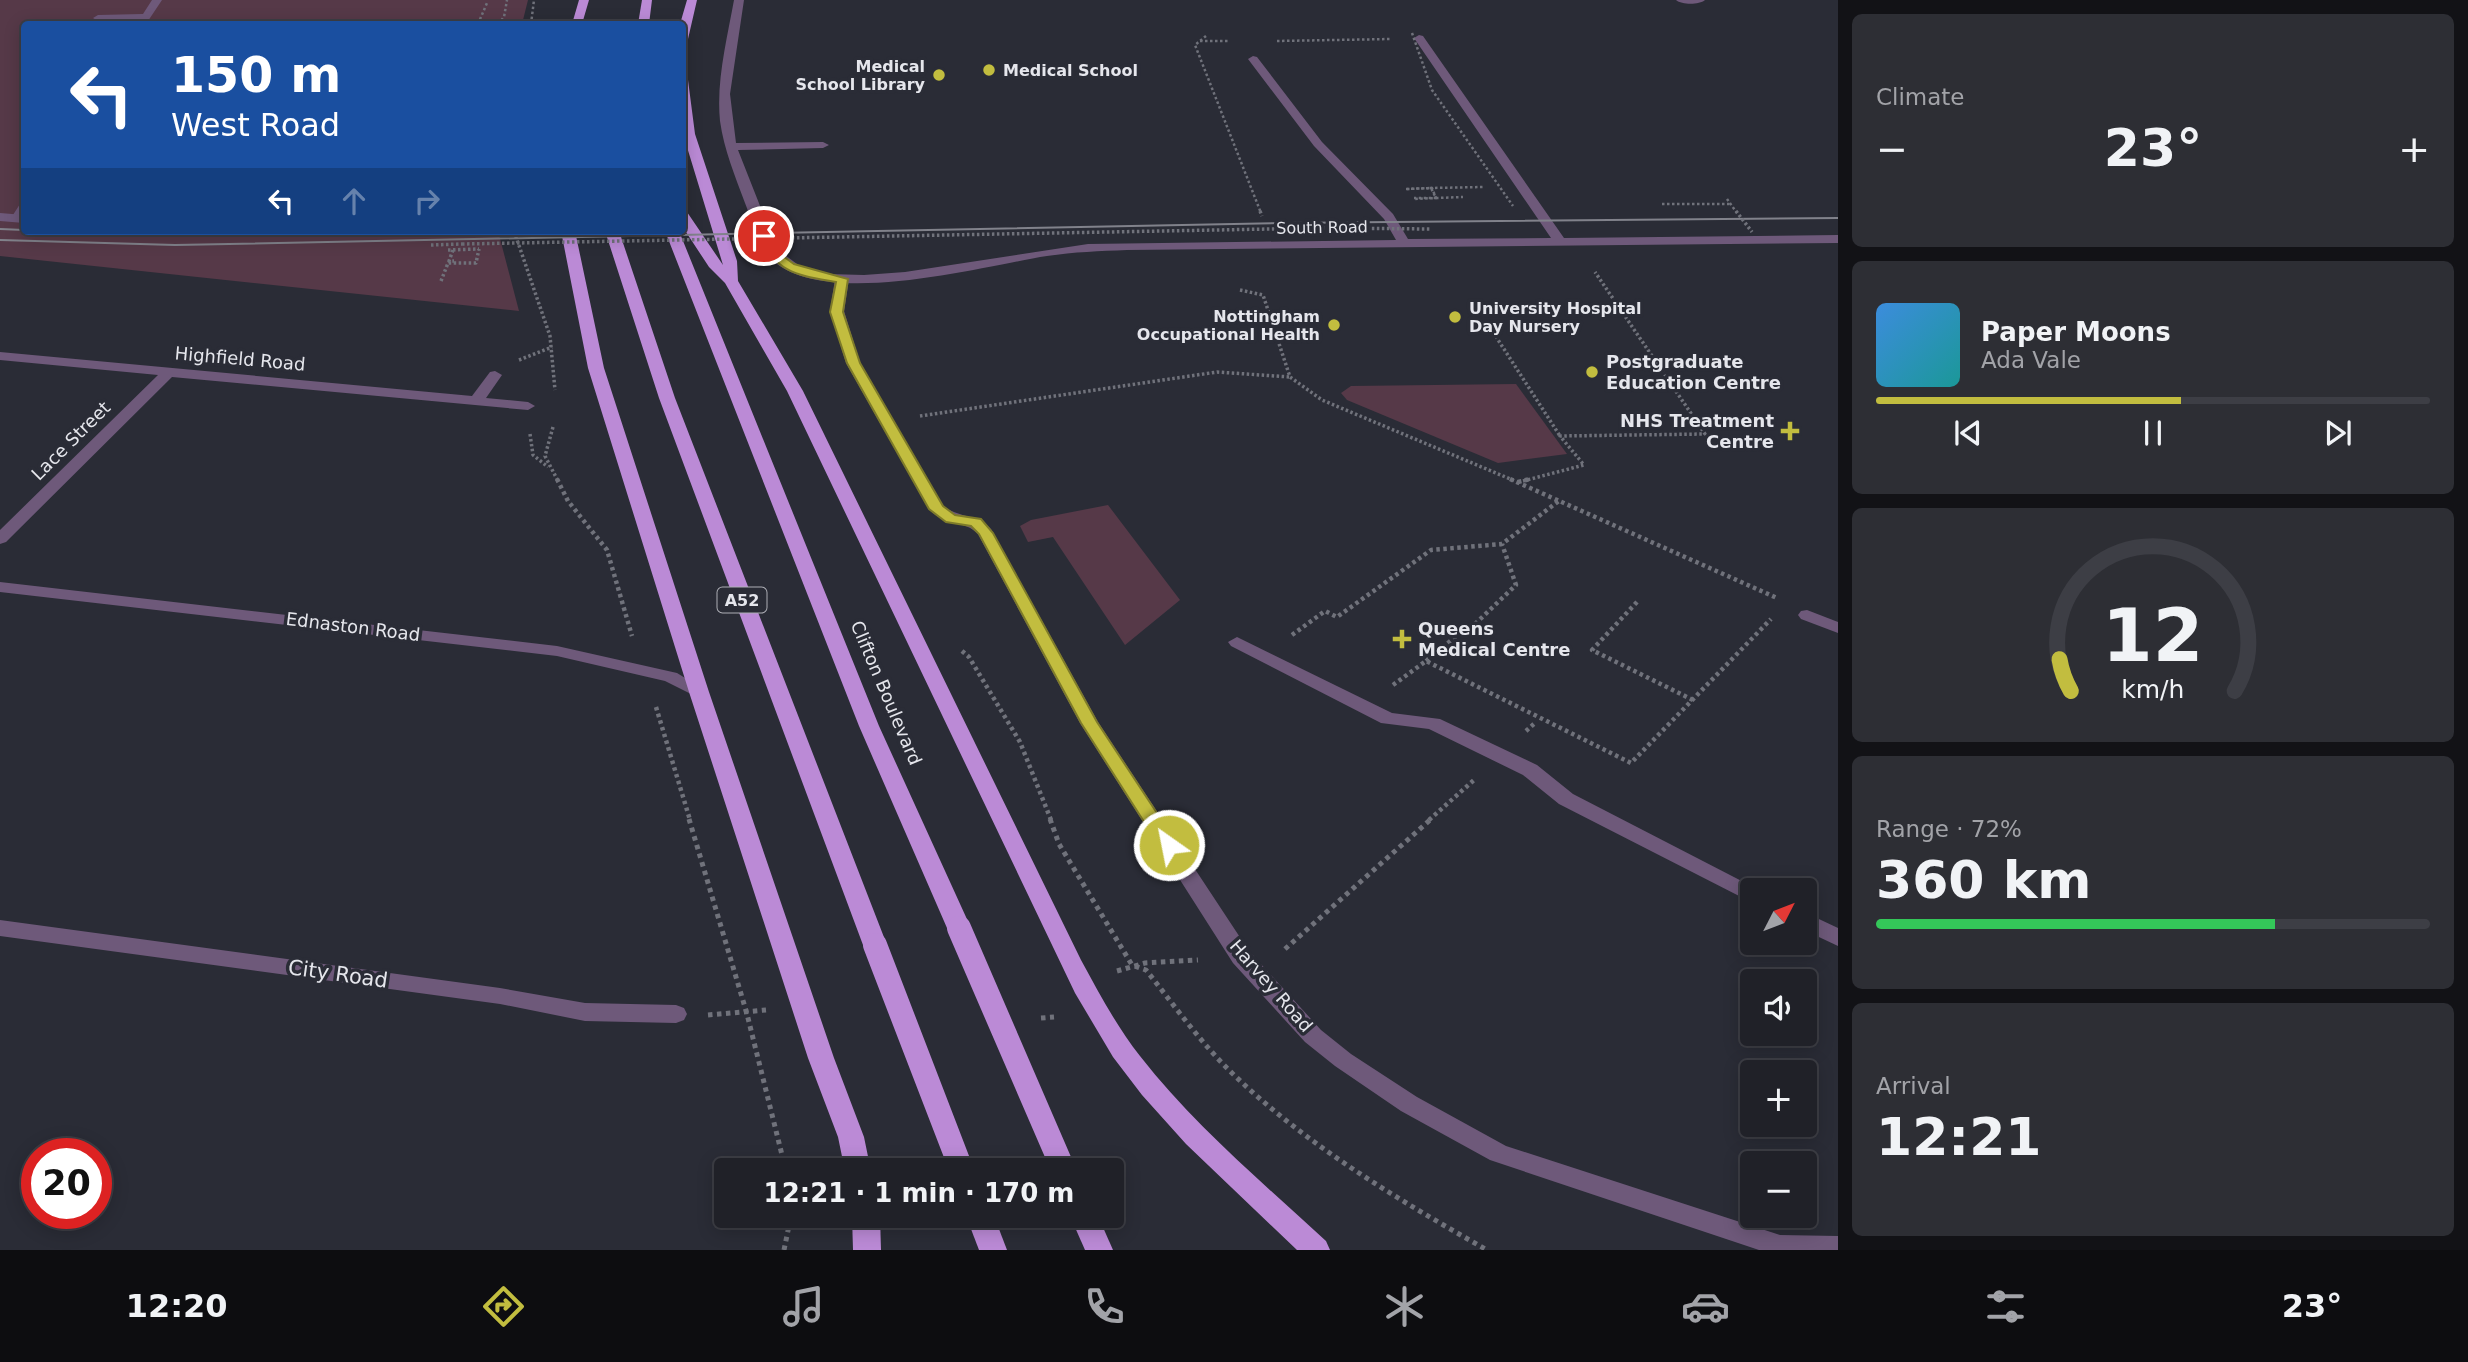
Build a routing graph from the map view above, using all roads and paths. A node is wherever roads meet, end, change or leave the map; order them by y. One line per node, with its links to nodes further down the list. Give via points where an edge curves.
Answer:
1 (157, 0): 13 (street)
2 (506, 0): 11 (path)
3 (534, 0): 17 (path)
4 (584, 0): 18 (highway)
5 (647, 0): 19 (highway)
6 (692, 0): 20 (highway)
7 (739, 0): 31 (street, South Road, via 724,96)
8 (1681, 0): 9 (street)
9 (1700, 0)
10 (486, 3): 14 (path)
11 (504, 17): 15 (path); 16 (path)
12 (98, 18): 13 (street)
13 (144, 21)
14 (479, 21)
15 (501, 21)
16 (505, 21)
17 (531, 21)
18 (578, 21)
19 (644, 21)
20 (686, 23)
21 (1206, 36): 25 (path)
22 (1416, 36): 23 (path); 32 (street); 41 (path, bridge, via 1432,90)
23 (1406, 38)
24 (1392, 39): 27 (path)
25 (1200, 41): 26 (path); 57 (path, via 1195,45)
26 (1220, 41)
27 (1270, 41)
28 (1253, 59): 54 (street, via 1318,144 1390,217)
29 (686, 111): 62 (highway, via 689,134 730,261)
30 (823, 145): 31 (street)
31 (732, 147): 60 (street, South Road, via 736,167 774,255 790,267)
32 (1520, 186): 33 (path); 52 (street)
33 (1451, 188): 35 (path, via 1456,197 1463,197); 36 (path, via 1430,188 1405,189 1432,188 1436,198)
34 (1406, 189): 36 (path, via 1431,188 1436,198)
35 (1448, 197): 36 (path); 40 (path)
36 (1411, 198)
37 (1727, 199): 39 (path, bridge)
38 (1662, 204): 39 (path)
39 (1731, 204): 46 (path, bridge)
40 (1453, 206)
41 (1513, 206)
42 (21, 214): 43 (street)
43 (0, 217)
44 (686, 221): 62 (highway)
45 (1430, 229): 55 (path, bridge)
46 (1752, 232)
47 (515, 235): 70 (path, via 550,336)
48 (569, 235): 94 (highway, via 596,368)
49 (613, 235): 109 (highway, A52, bridge, via 671,411)
50 (674, 235): 110 (highway, Clifton Boulevard, bridge, via 869,726)
51 (1838, 239): 53 (street, South Road)
52 (1560, 242): 53 (street, South Road); 54 (street, South Road)
53 (1574, 242): 75 (path, via 1705,434)
54 (1404, 243): 57 (street, South Road)
55 (450, 244): 56 (path); 59 (path)
56 (431, 245)
57 (1274, 245): 60 (street, South Road, via 1096,247 892,278)
58 (480, 249): 59 (path); 59 (path, via 477,260 449,261); 61 (path, via 476,262 448,263)
59 (448, 252)
60 (842, 279): 72 (street, Harvey Road, via 837,312 853,363)
61 (441, 281)
62 (731, 281): 120 (highway, via 795,391 1094,1005 1130,1062 1166,1104)
63 (1240, 290): 68 (path, via 1263,295)
64 (1493, 332): 75 (path)
65 (0, 356): 66 (street, Highfield Road)
66 (169, 372): 69 (street, Highfield Road); 79 (street, Lace Street)
67 (495, 375): 69 (street)
68 (1290, 377): 72 (path, via 1217,372); 77 (path, via 1322,400)
69 (476, 401): 71 (street, Highfield Road)
70 (556, 403)
71 (528, 406)
72 (886, 421): 103 (street, Harvey Road, via 937,509 951,519 976,522 985,533 1089,723)
73 (553, 425): 76 (path, via 545,456)
74 (529, 428): 76 (path, via 533,455)
75 (1560, 436): 77 (path, via 1584,466)
76 (550, 468): 89 (path, via 568,501 607,550)
77 (1518, 482): 78 (path)
78 (1560, 500): 80 (path); 83 (path)
79 (0, 538)
80 (1502, 544): 86 (path, via 1516,585); 91 (path, via 1432,550 1337,617 1325,611)
81 (0, 587): 94 (street, Ednaston Road, via 557,651 671,677)
82 (1637, 602): 96 (path, via 1592,650)
83 (1787, 602)
84 (1780, 610): 96 (path)
85 (1807, 615): 87 (street)
86 (1475, 624)
87 (1838, 628)
88 (1459, 634): 92 (path)
89 (634, 642)
90 (1237, 642): 98 (street, via 1388,719 1433,723)
91 (1281, 644)
92 (1426, 661): 93 (path); 96 (path, via 1631,763)
93 (1389, 688)
94 (699, 692): 108 (highway)
95 (652, 694): 107 (path, via 747,1014)
96 (1693, 700)
97 (1536, 722): 98 (path)
98 (1501, 756): 99 (street, via 1531,771 1566,799); 103 (path, via 1281,953)
99 (1740, 888)
100 (1817, 927): 102 (street)
101 (0, 928): 106 (street, City Road, via 487,994 585,1012)
102 (1838, 938)
103 (1241, 957): 104 (path); 115 (street, Harvey Road, via 1305,1028 1343,1060 1409,1104 1499,1153 1780,1246)
104 (1132, 965): 105 (path); 121 (path, via 1146,970 1231,1072 1291,1122 1388,1193)
105 (1124, 969)
106 (676, 1014)
107 (783, 1158)
108 (855, 1158)
109 (957, 1158)
110 (1058, 1158)
111 (789, 1228): 116 (path)
112 (866, 1228): 117 (highway)
113 (985, 1228): 118 (highway)
114 (1089, 1228): 119 (highway)
115 (1838, 1247)
116 (784, 1250)
117 (867, 1250)
118 (993, 1250)
119 (1099, 1250)
120 (1316, 1250)
121 (1487, 1250)

